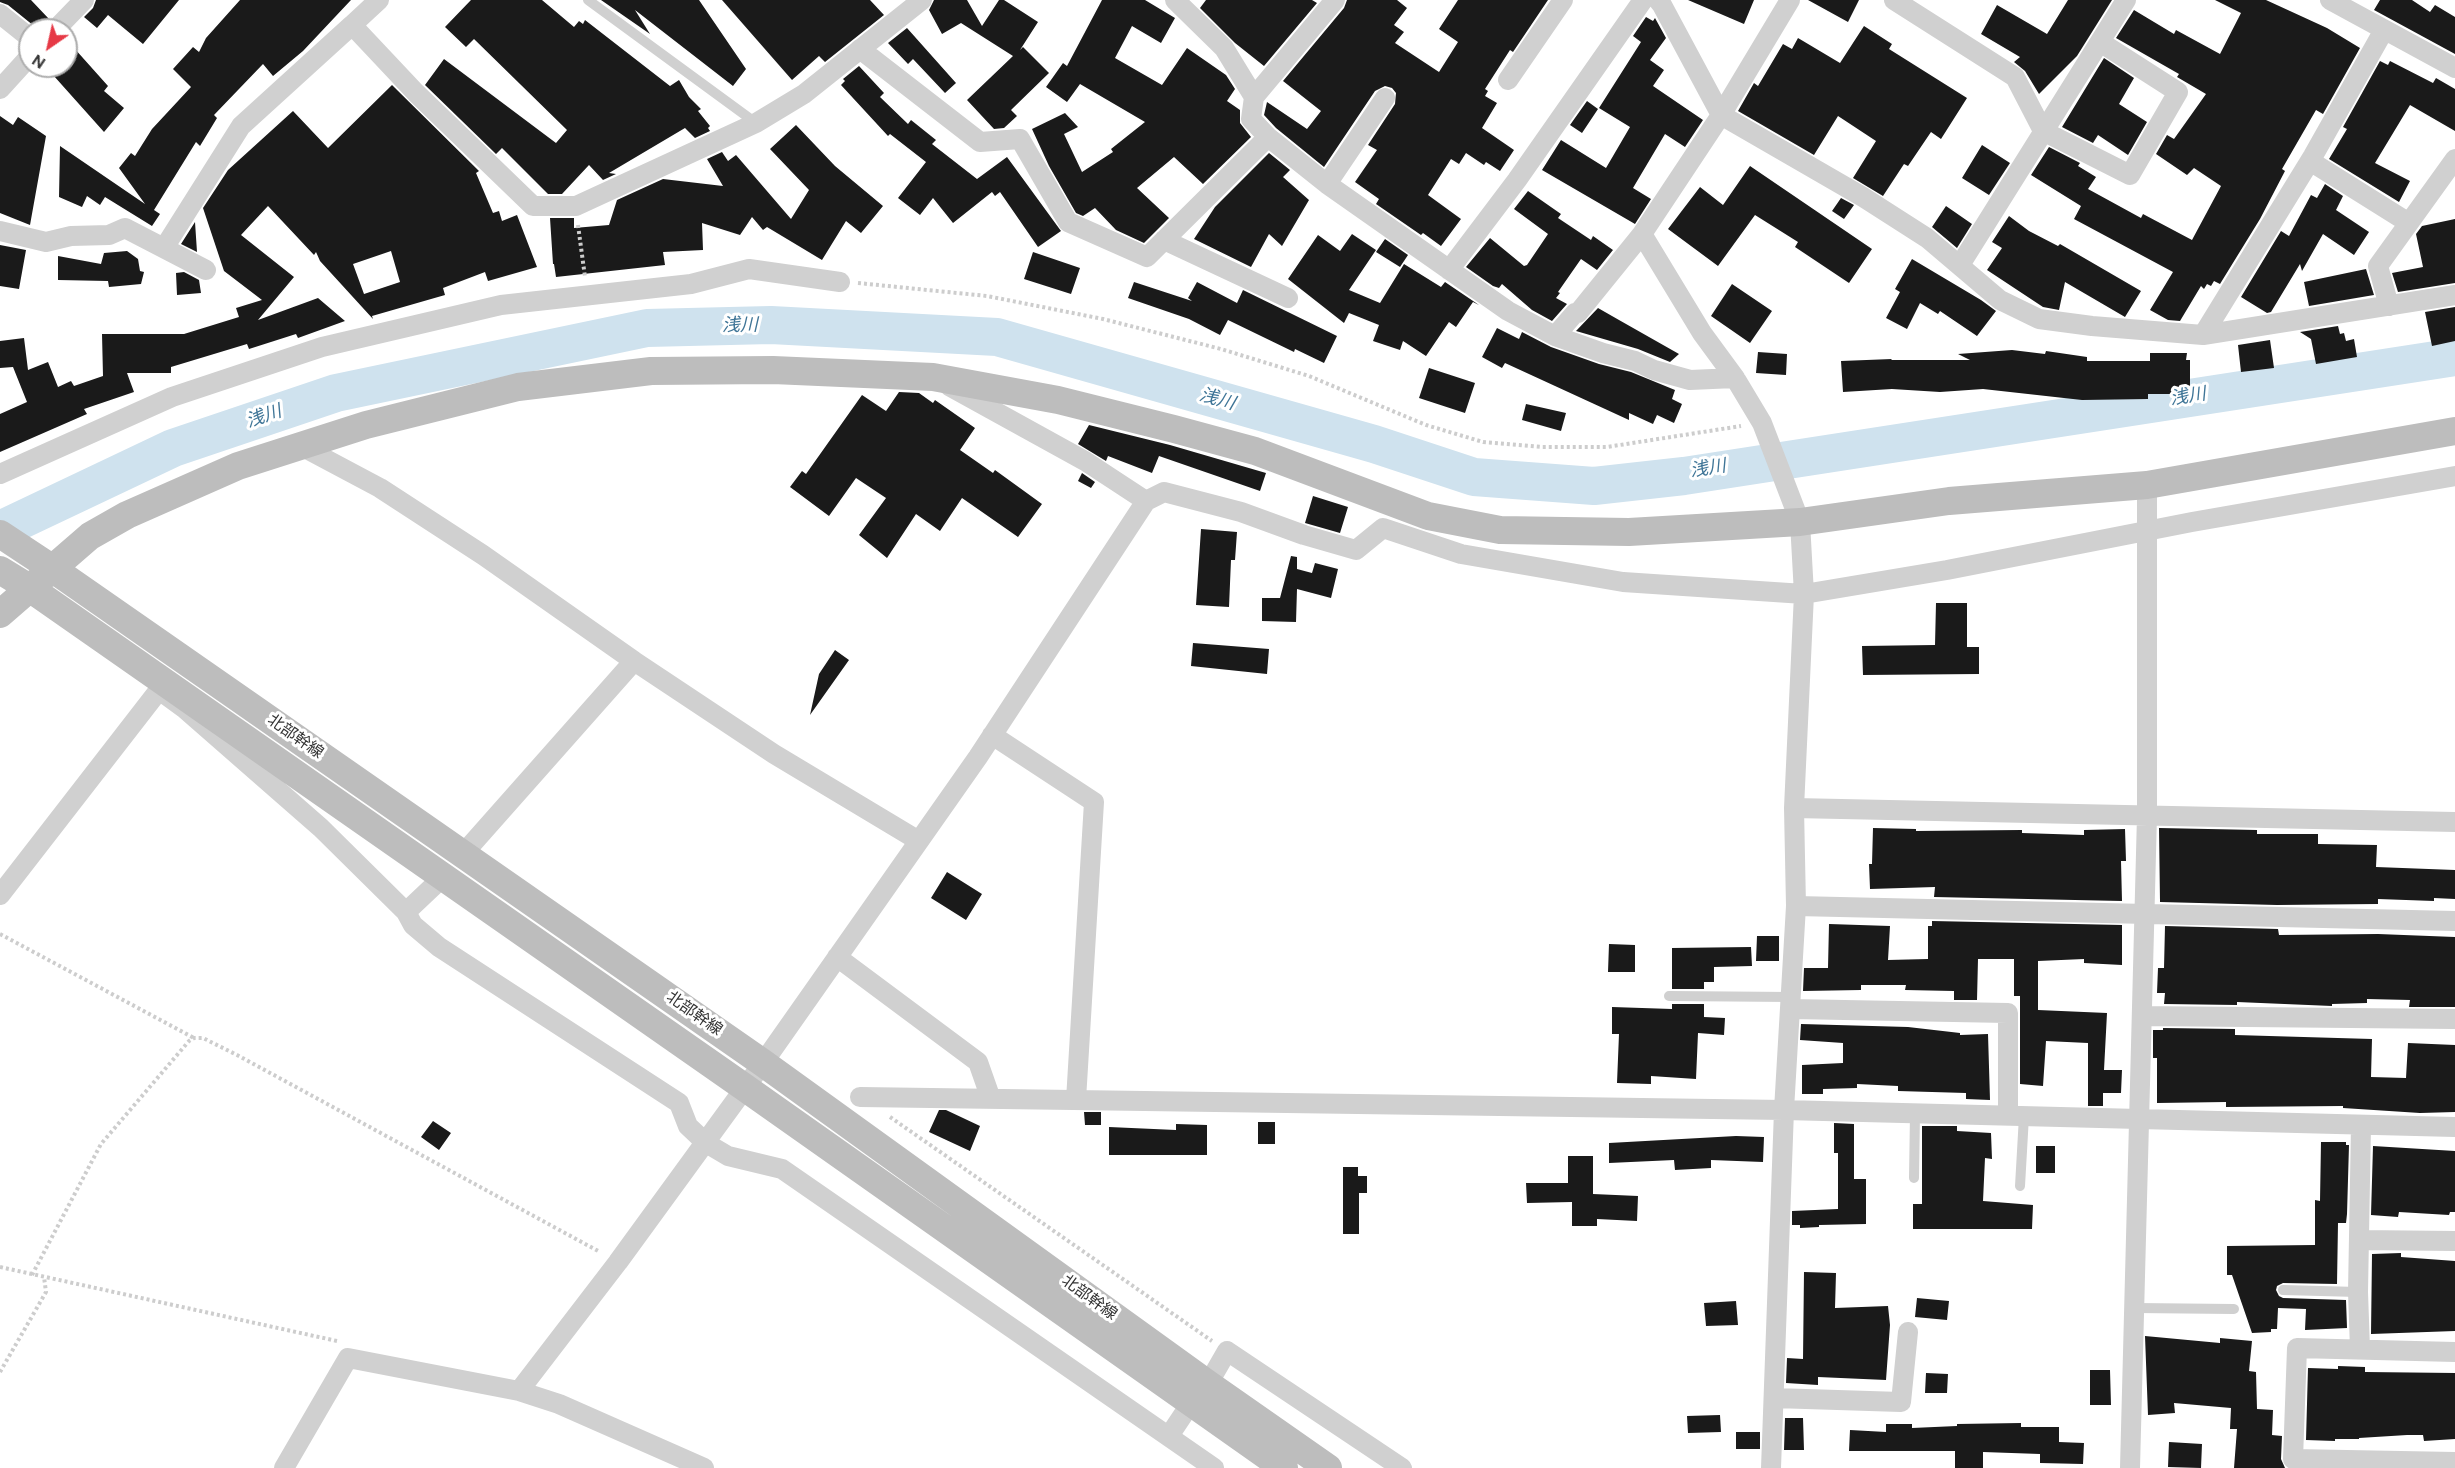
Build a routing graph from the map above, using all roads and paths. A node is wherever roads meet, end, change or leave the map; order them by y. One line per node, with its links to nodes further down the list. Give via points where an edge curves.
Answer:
1 (84, 0): 15 (street)
2 (379, 0): 16 (street)
3 (588, 0): 28 (lane)
4 (922, 0): 20 (street)
5 (1175, 0): 25 (street, via 1224,48)
6 (1335, 0): 25 (street)
7 (1563, 0): 23 (street)
8 (1643, 0): 42 (street)
9 (1658, 0): 27 (street)
10 (1790, 0): 27 (street)
11 (1894, 0): 29 (street, via 2015,77)
12 (2126, 0): 19 (street)
13 (2330, 0): 18 (street)
14 (0, 14): 17 (street)
15 (67, 18)
16 (352, 25): 34 (street, via 533,206); 39 (street, via 241,126)
17 (18, 28)
18 (2384, 30): 21 (street); 32 (street)
19 (2100, 42): 29 (street); 29 (street, via 2178,92 2130,175)
20 (860, 49): 28 (street, via 804,94); 38 (street, via 980,142 1020,140 1068,222 1147,257)
21 (2455, 68)
22 (18, 69): 24 (street)
23 (1508, 80)
24 (0, 89)
25 (1254, 97): 30 (street, via 1251,118)
26 (1385, 98): 33 (street)
27 (1721, 115): 37 (street); 40 (street, via 1863,197 1927,238)
28 (756, 123): 34 (street)
29 (2043, 131): 40 (street)
30 (1268, 137): 33 (street); 38 (street)
31 (2455, 159): 35 (street)
32 (2310, 161): 35 (street); 48 (street)
33 (1327, 184): 42 (street)
34 (576, 206): 44 (path)
35 (2409, 223): 47 (street, via 2378,266)
36 (0, 231): 39 (street, via 46,242 70,236 109,235 125,228)
37 (1642, 234): 49 (street); 51 (street, via 1702,333)
38 (1164, 240): 46 (street)
39 (164, 248): 41 (street)
40 (1960, 265): 48 (street, via 2000,300 2039,319)
41 (206, 270)
42 (1449, 270): 49 (street, via 1508,311)
43 (840, 282): 44 (street, via 749,269 691,284); 52 (path, via 987,296 1103,318 1309,376 1426,425 1483,442 1607,447)
44 (587, 295): 55 (street, via 501,305 322,347 172,398)
45 (2455, 296): 47 (street)
46 (1288, 298)
47 (2389, 306): 48 (street)
48 (2203, 334)
49 (1555, 336): 51 (street, via 1690,380)
50 (933, 377): 54 (street, via 773,370 651,371 518,387 366,425); 58 (street, via 1085,461); 60 (street, via 1058,400 1174,429 1255,452 1428,516)
51 (1735, 378): 52 (street)
52 (1762, 423): 59 (street)
53 (2455, 431): 57 (street)
54 (301, 446): 64 (street, via 238,466 127,516 90,536); 68 (street, via 380,488)
55 (0, 474)
56 (2455, 476): 61 (street)
57 (2147, 485): 59 (street, via 1949,501); 61 (street)
58 (1146, 501): 63 (street, via 1164,492 1241,512 1356,550 1383,528); 69 (street)
59 (1800, 522): 60 (street, via 1629,532 1500,530); 66 (street)
60 (1465, 524): 63 (street)
61 (2146, 531): 66 (street); 71 (street)
62 (0, 534): 64 (street, 北部幹線)
63 (1461, 554): 66 (street, via 1623,582)
64 (53, 569): 65 (street); 74 (street, 北部幹線)
65 (13, 578): 67 (street); 75 (street, 北部幹線)
66 (1804, 594): 70 (street)
67 (0, 614)
68 (634, 661): 73 (street, via 774,754); 74 (street)
69 (992, 735): 73 (street); 92 (street, via 1094,802)
70 (1794, 808): 71 (street); 77 (street)
71 (2147, 815): 72 (street); 79 (street)
72 (2455, 822)
73 (919, 841): 82 (street)
74 (463, 854): 88 (street, 北部幹線)
75 (443, 877): 78 (street); 89 (street, 北部幹線)
76 (0, 895): 78 (street, via 159,690 321,828)
77 (1796, 906): 79 (street); 84 (street)
78 (406, 912): 99 (street, via 413,925 439,947 679,1103 688,1126)
79 (2145, 913): 80 (street); 85 (street)
80 (2455, 921)
81 (0, 934): 87 (path)
82 (837, 957): 88 (street); 91 (street, via 978,1062)
83 (1669, 996): 84 (lane)
84 (1790, 1003): 93 (street); 95 (street, via 2008,1013)
85 (2142, 1016): 86 (street); 96 (street)
86 (2455, 1020)
87 (194, 1038): 104 (path, via 203,1038 237,1055); 106 (path, via 101,1144)
88 (763, 1063): 89 (street); 119 (street, 北部幹線)
89 (744, 1087): 99 (street); 119 (street, 北部幹線)
90 (860, 1097): 91 (street); 114 (path)
91 (991, 1099): 92 (street)
92 (1076, 1100): 93 (street)
93 (1784, 1110): 94 (street); 120 (street)
94 (1915, 1114): 95 (street); 100 (lane)
95 (2016, 1116): 96 (street); 101 (lane)
96 (2140, 1119): 97 (street); 110 (street)
97 (2361, 1125): 98 (street); 102 (street)
98 (2455, 1127)
99 (706, 1143): 104 (street); 121 (street, via 728,1156 782,1169)
100 (1914, 1178)
101 (2020, 1186)
102 (2359, 1240): 103 (street); 109 (street)
103 (2455, 1241)
104 (618, 1262): 118 (street)
105 (0, 1267): 106 (path)
106 (32, 1275): 107 (path)
107 (44, 1278): 116 (path, via 351,1345); 117 (path, via 46,1292)
108 (2283, 1290): 109 (lane)
109 (2358, 1292): 113 (street)
110 (2134, 1308): 111 (lane); 130 (street)
111 (2234, 1309)
112 (1908, 1332): 120 (street, via 1901,1402)
113 (2360, 1349): 115 (street); 122 (street, via 2297,1348 2293,1459)
114 (1227, 1351): 119 (street); 128 (street)
115 (2455, 1352)
116 (348, 1358): 118 (street); 123 (street)
117 (0, 1372)
118 (519, 1391): 124 (street, via 559,1404)
119 (1199, 1393): 121 (street); 126 (street, 北部幹線); 127 (street, 北部幹線)
120 (1774, 1398): 129 (street)
121 (1169, 1437): 125 (street)
122 (2455, 1461)
123 (284, 1468)
124 (704, 1468)
125 (1214, 1468)
126 (1284, 1468)
127 (1328, 1468)
128 (1402, 1468)
129 (1771, 1468)
130 (2130, 1468)

